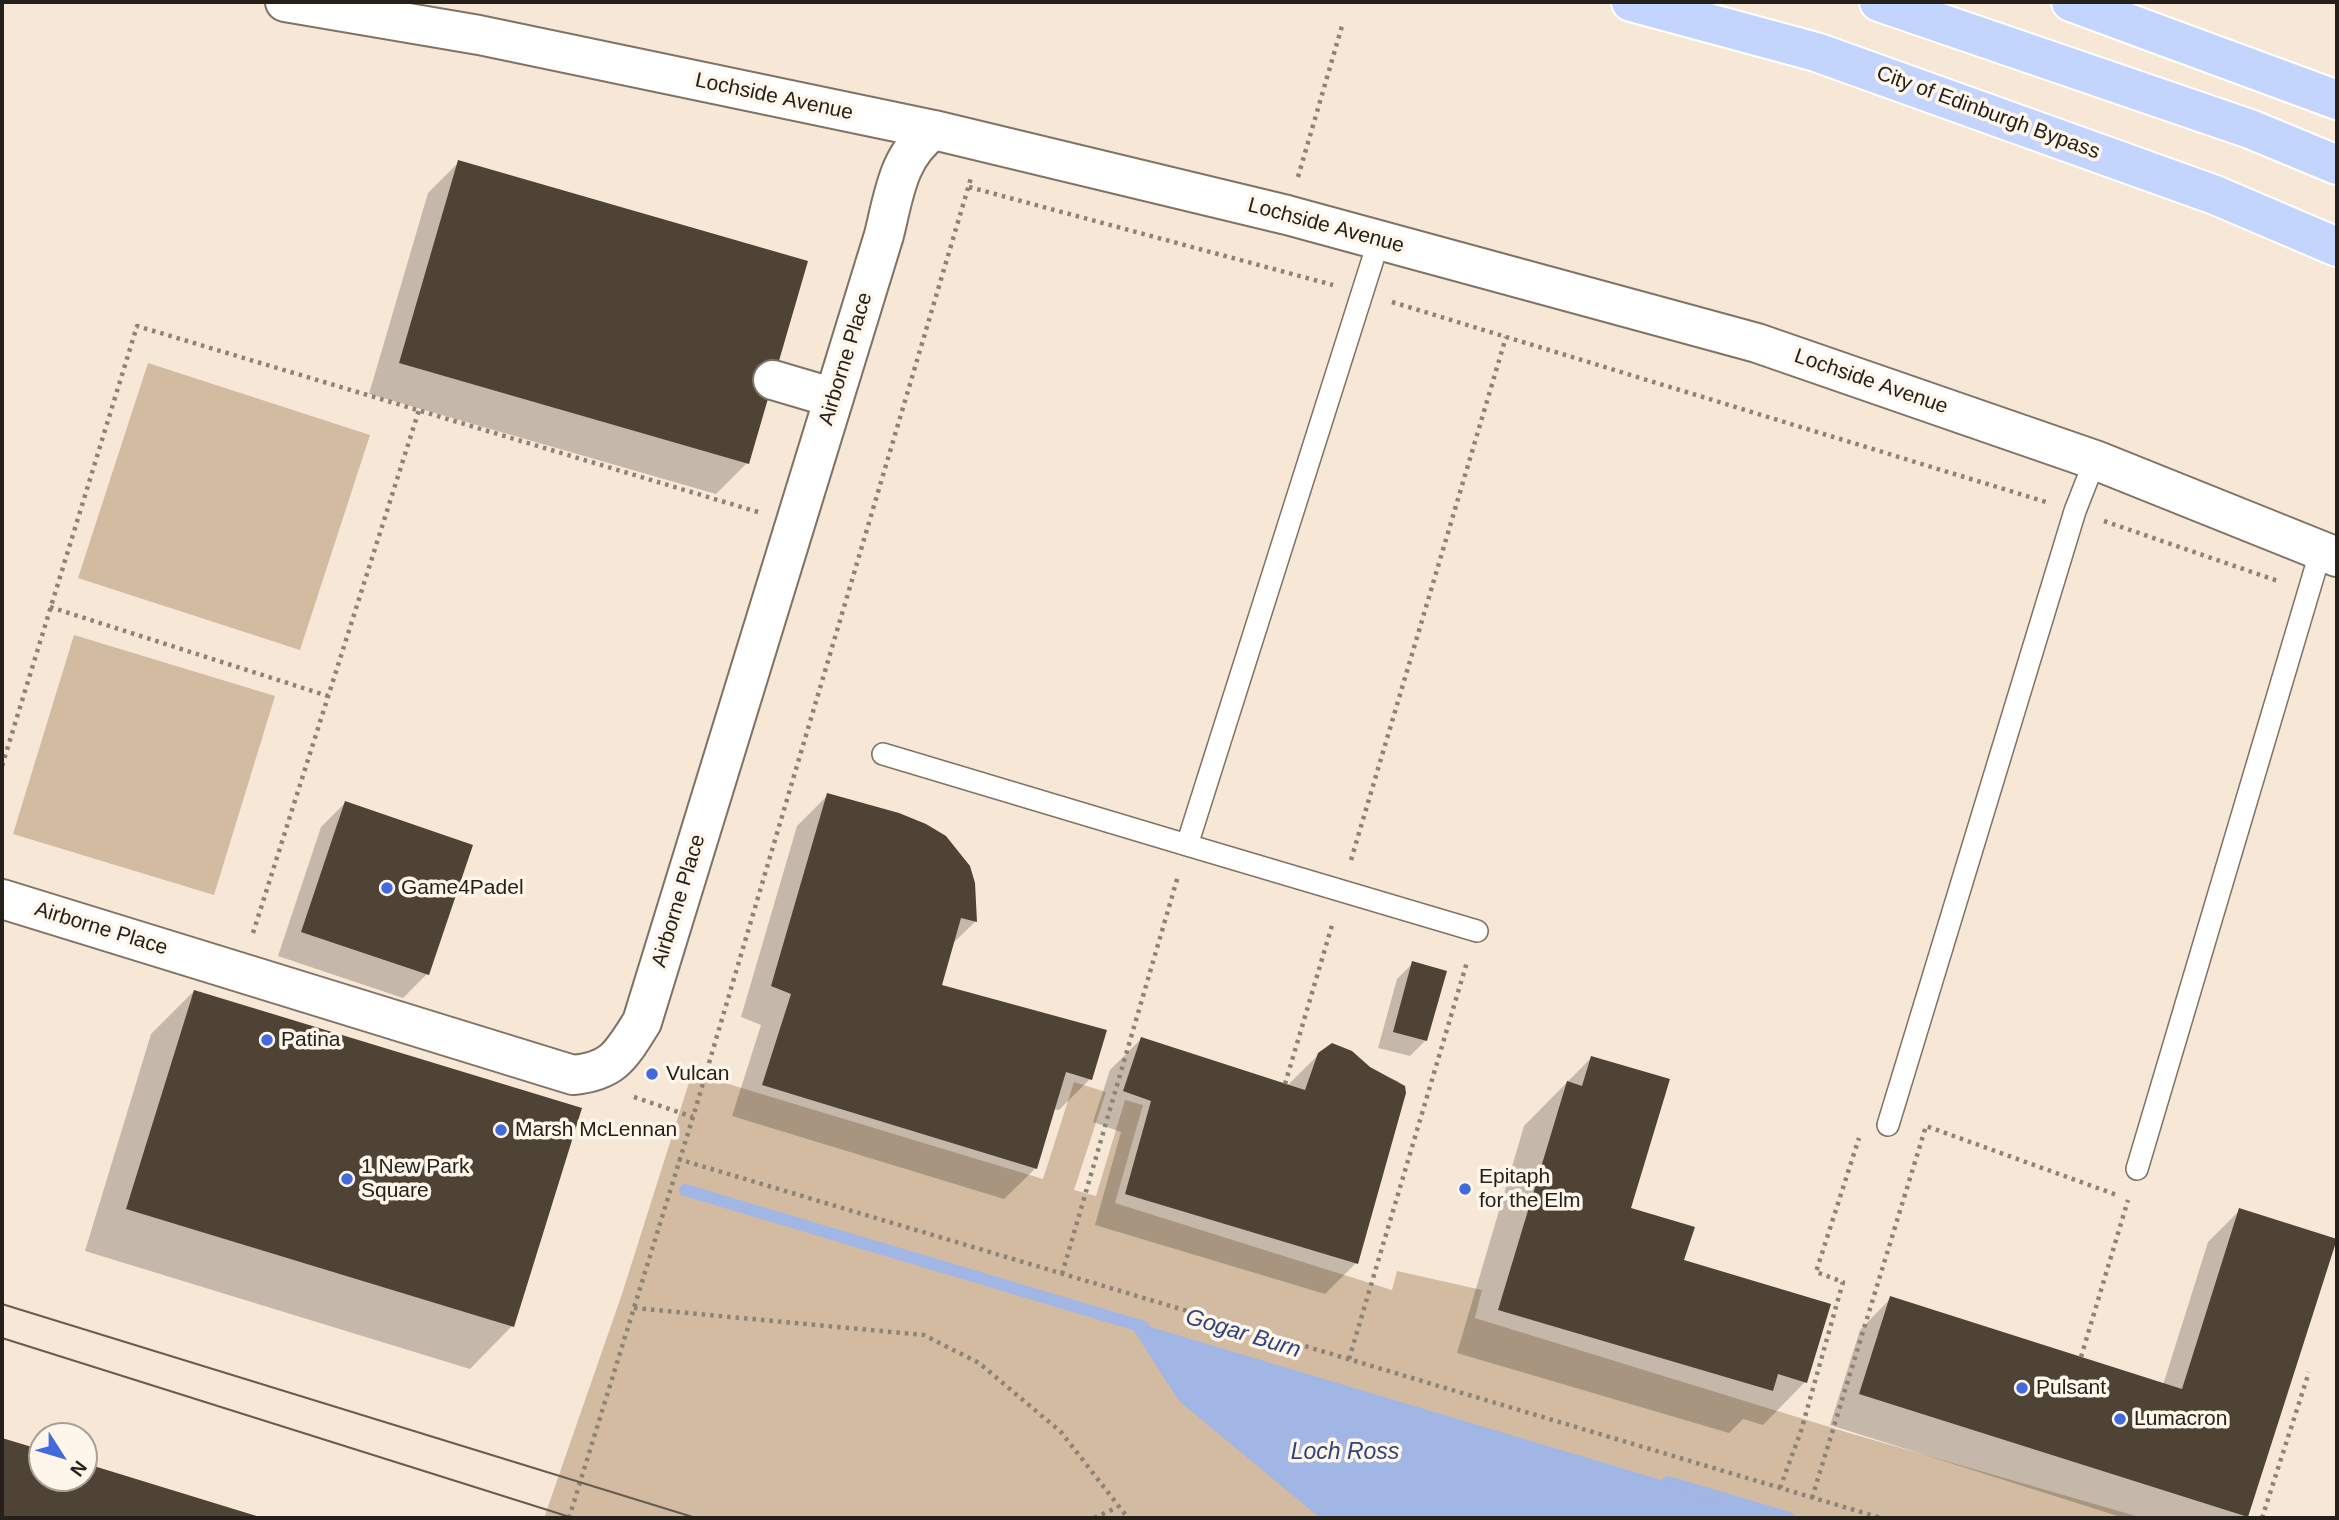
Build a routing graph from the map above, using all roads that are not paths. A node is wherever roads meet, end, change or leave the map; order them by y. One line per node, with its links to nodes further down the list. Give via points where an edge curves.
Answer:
1 (285, 2): 6 (street, Lochside Avenue, via 479,35)
2 (1631, 2): 9 (main road, City of Edinburgh Bypass, via 1816,52 2215,195)
3 (1879, 2): 7 (main road, via 2250,129)
4 (2071, 2): 5 (main road)
5 (2337, 100)
6 (934, 130): 8 (street, Lochside Avenue); 11 (street, Airborne Place, via 906,157)
7 (2337, 165)
8 (1379, 240): 12 (street, Lochside Avenue, via 1757,343); 15 (lane)
9 (2337, 247)
10 (773, 380): 11 (street)
11 (834, 398): 16 (street, Airborne Place, via 642,1022 622,1053 599,1072 573,1075)
12 (2095, 460): 13 (street, Lochside Avenue); 18 (lane)
13 (2329, 554): 19 (lane, via 2309,592)
14 (883, 754): 15 (lane)
15 (1187, 845): 17 (lane)
16 (2, 899)
17 (1477, 931)
18 (1888, 1125)
19 (2137, 1169)

